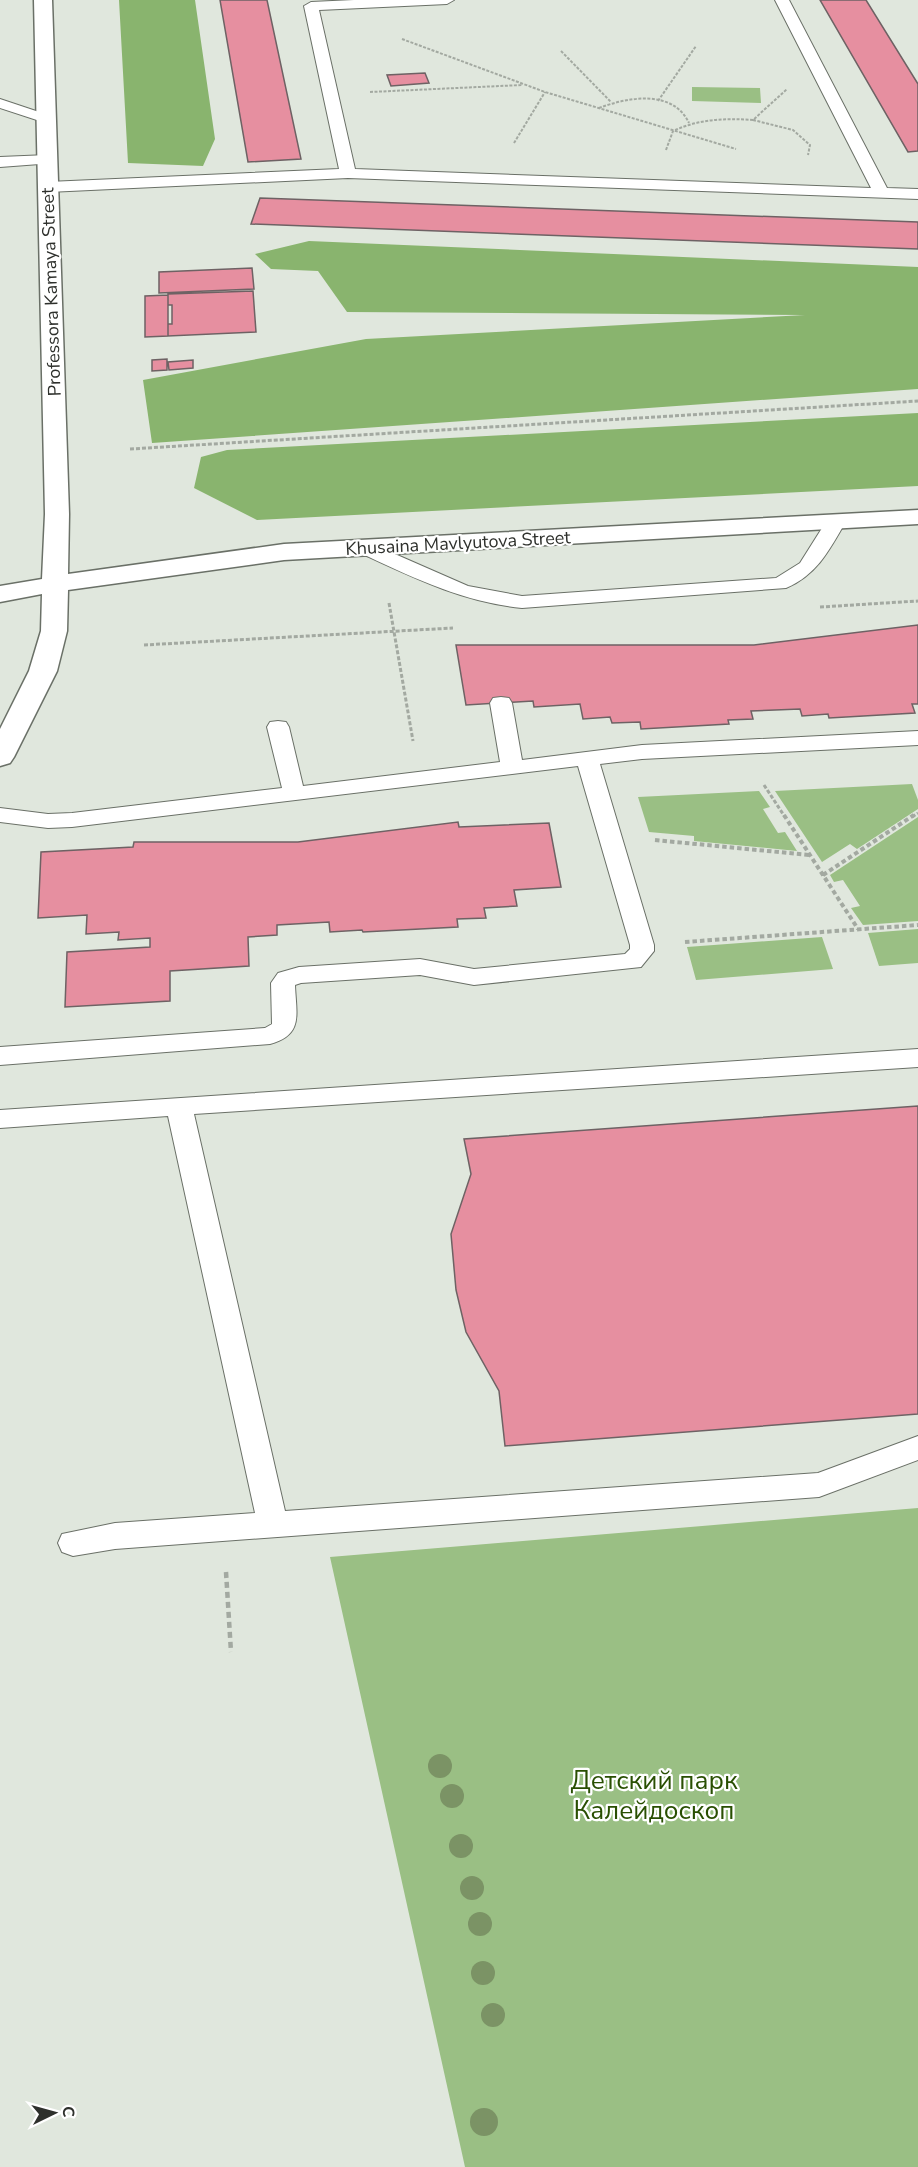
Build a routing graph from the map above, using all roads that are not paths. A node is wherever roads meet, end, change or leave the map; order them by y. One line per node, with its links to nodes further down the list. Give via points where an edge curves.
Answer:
1 (42, 0): 6 (street, Professora Kamaya Street)
2 (447, 0): 4 (lane)
3 (782, 0): 11 (lane)
4 (310, 3): 9 (lane)
5 (0, 103): 6 (lane)
6 (46, 119): 7 (street, Professora Kamaya Street)
7 (48, 160): 8 (lane); 10 (street, Professora Kamaya Street)
8 (0, 162)
9 (348, 173): 10 (lane); 11 (lane)
10 (48, 187): 16 (street, Professora Kamaya Street)
11 (882, 193): 12 (lane)
12 (918, 194)
13 (918, 517): 14 (street, Khusaina Mavlyutova Street)
14 (836, 521): 15 (street, Khusaina Mavlyutova Street); 15 (lane, via 806,570 779,584 534,601 501,601 462,592)
15 (365, 548): 16 (street, Khusaina Mavlyutova Street, via 284,552)
16 (56, 584): 17 (street, Khusaina Mavlyutova Street); 21 (street, Professora Kamaya Street, via 54,631 44,671)
17 (0, 594)
18 (501, 703): 23 (lane)
19 (278, 727): 24 (lane)
20 (918, 738): 22 (lane, via 652,751)
21 (0, 757)
22 (587, 758): 23 (lane); 26 (lane, via 642,945 642,951 632,960 487,975 460,976 420,967 298,975 283,983 284,1025 270,1036)
23 (512, 767): 24 (lane)
24 (294, 793): 25 (lane, via 72,820 42,821)
25 (0, 815)
26 (0, 1056)
27 (918, 1058): 28 (lane)
28 (179, 1106): 29 (lane); 31 (lane)
29 (0, 1119)
30 (918, 1448): 31 (lane, via 819,1485)
31 (273, 1524): 32 (lane)
32 (73, 1543)

